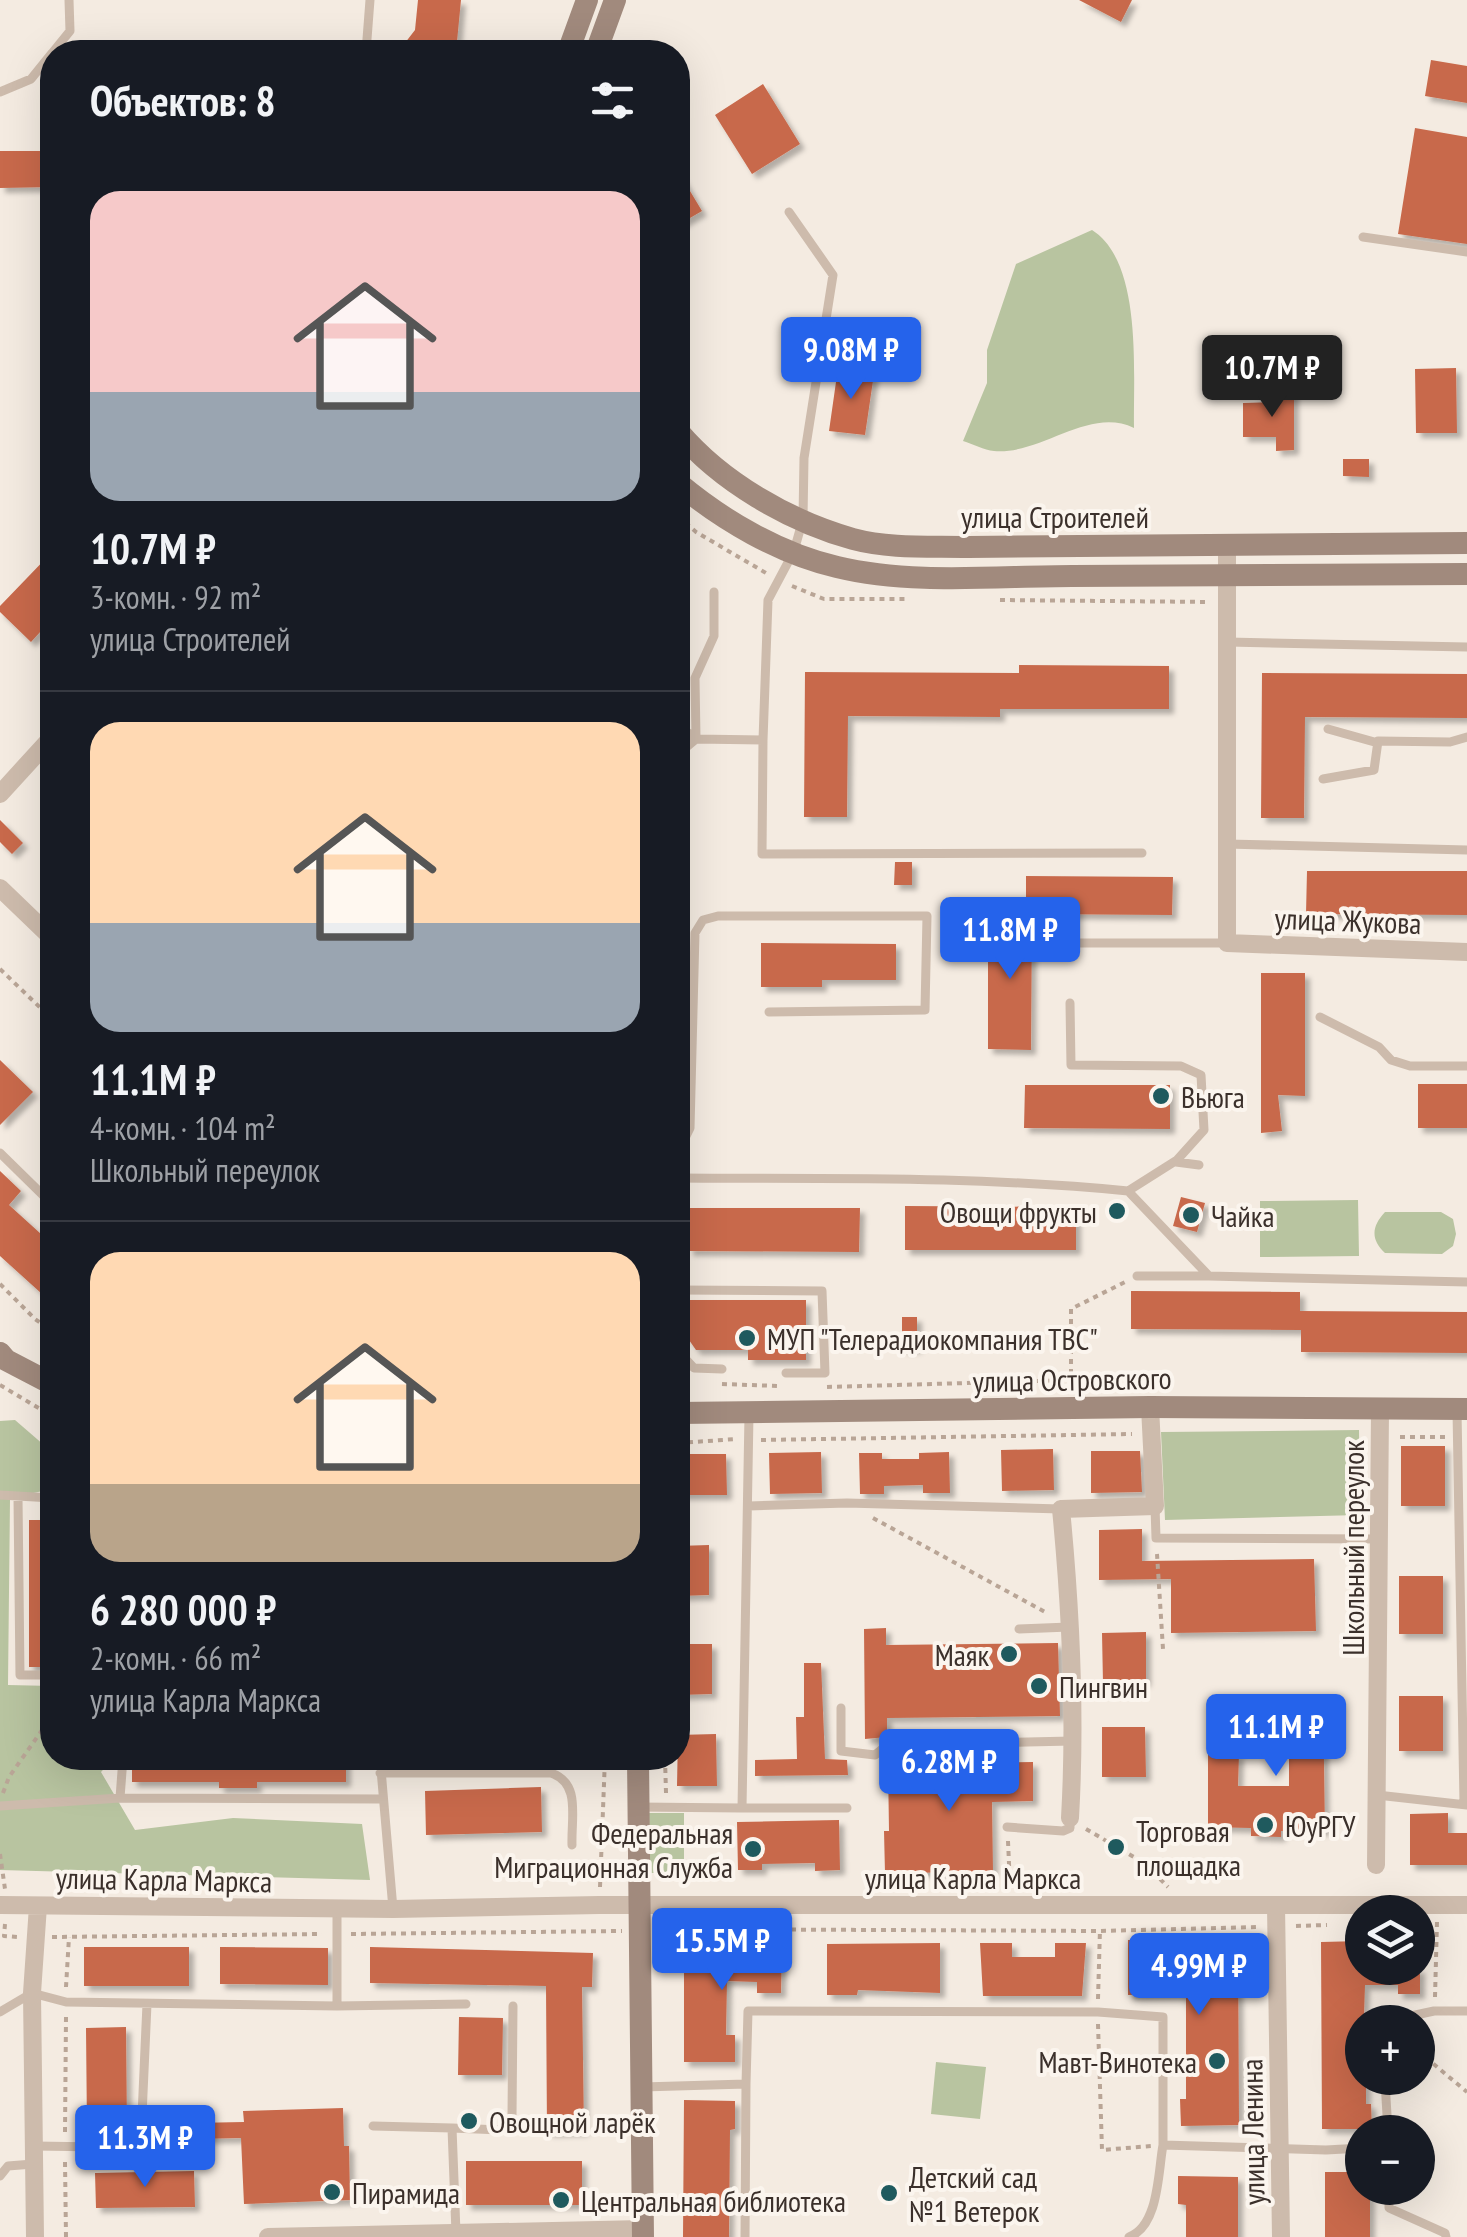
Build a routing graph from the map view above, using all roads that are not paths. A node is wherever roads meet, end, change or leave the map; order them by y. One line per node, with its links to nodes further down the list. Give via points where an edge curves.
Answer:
1 (68, 0): 5 (lane, via 70,31)
2 (370, 0): 6 (lane)
3 (588, 0): 7 (street)
4 (615, 0): 8 (street)
5 (63, 40)
6 (367, 40)
7 (573, 40)
8 (600, 40)
9 (40, 68): 10 (lane)
10 (0, 92)
11 (790, 212): 16 (lane, via 833,275 804,458)
12 (1363, 237): 13 (lane)
13 (1467, 252)
14 (690, 445): 16 (street, улица Строителей, via 772,506)
15 (690, 492): 19 (street, улица Строителей, via 732,524)
16 (803, 519): 18 (street, улица Строителей, via 854,540 900,546); 19 (lane)
17 (1467, 544): 18 (street, улица Строителей)
18 (1226, 545): 21 (street)
19 (794, 551): 21 (street, улица Строителей, via 834,567 908,576); 29 (lane, via 768,600)
20 (1467, 574): 21 (street, улица Строителей)
21 (1228, 575): 23 (street)
22 (714, 592): 28 (lane, via 714,636 695,678)
23 (1228, 642): 24 (lane); 35 (street)
24 (1467, 646)
25 (1328, 729): 30 (lane)
26 (690, 735): 28 (lane)
27 (1467, 737): 30 (lane)
28 (696, 739): 29 (lane); 31 (lane)
29 (763, 740): 37 (lane, via 762,854)
30 (1378, 743): 33 (lane, via 1374,770)
31 (690, 744)
32 (40, 757): 34 (street)
33 (1323, 779)
34 (0, 794)
35 (1227, 844): 36 (lane); 41 (street)
36 (1467, 850)
37 (1142, 854)
38 (0, 888): 39 (street)
39 (40, 926)
40 (1054, 943): 41 (lane)
41 (1226, 943): 42 (street, улица Жукова)
42 (1467, 952)
43 (1070, 1003): 49 (lane, via 1071,1066 1181,1066 1201,1076 1204,1130)
44 (770, 1012): 47 (lane, via 925,1010 927,916 703,920 695,933)
45 (1320, 1017): 46 (lane, via 1391,1060)
46 (1467, 1066)
47 (690, 1128)
48 (0, 1153): 53 (lane)
49 (1174, 1162): 50 (lane); 52 (lane)
50 (1199, 1164)
51 (690, 1178): 52 (lane, via 1048,1183)
52 (1128, 1191): 55 (lane)
53 (40, 1192)
54 (1137, 1276): 55 (lane)
55 (1211, 1276): 56 (lane)
56 (1467, 1282)
57 (690, 1290): 61 (lane, via 822,1291 825,1373)
58 (2, 1360): 62 (street)
59 (690, 1364): 60 (lane)
60 (722, 1370)
61 (786, 1373)
62 (40, 1378)
63 (1150, 1407): 65 (street, улица Островского); 67 (street, улица Островского); 72 (street)
64 (1462, 1410): 65 (street, улица Островского); 74 (lane)
65 (1380, 1411): 75 (street, Школьный переулок)
66 (690, 1414): 67 (street, улица Островского)
67 (749, 1415): 71 (lane)
68 (0, 1495): 69 (lane)
69 (18, 1497): 70 (lane); 78 (lane, via 20,1675)
70 (40, 1498)
71 (749, 1506): 73 (lane); 90 (lane)
72 (1155, 1506): 73 (street); 75 (lane, via 1156,1538)
73 (1061, 1509): 76 (street)
74 (1463, 1511): 88 (lane)
75 (1380, 1538): 84 (street, Школьный переулок)
76 (1072, 1627): 77 (lane); 80 (street)
77 (1019, 1629)
78 (40, 1675)
79 (841, 1708): 80 (lane, via 841,1751 875,1755 888,1745)
80 (1074, 1741): 93 (street)
81 (122, 1770): 85 (lane)
82 (638, 1770): 89 (street)
83 (380, 1772): 86 (lane); 94 (lane, via 551,1772 571,1786)
84 (1377, 1795): 88 (lane); 95 (street, Школьный переулок)
85 (120, 1798): 86 (lane); 87 (lane)
86 (383, 1800): 102 (lane)
87 (0, 1804)
88 (1465, 1804)
89 (638, 1806): 90 (lane); 99 (street)
90 (742, 1808): 91 (lane)
91 (847, 1808)
92 (1007, 1827): 93 (lane)
93 (1070, 1827)
94 (572, 1845)
95 (1376, 1865)
96 (2, 1897): 98 (street, улица Карла Маркса)
97 (1467, 1905): 100 (street, улица Карла Маркса)
98 (38, 1906): 101 (street, улица Карла Маркса); 103 (street)
99 (640, 1906): 100 (street, улица Карла Маркса); 102 (street, улица Карла Маркса); 112 (street)
100 (1276, 1906): 116 (street, улица Ленина)
101 (337, 1909): 102 (street, улица Карла Маркса); 106 (lane)
102 (392, 1909)
103 (32, 1993): 104 (lane, via 66,2002); 110 (lane); 118 (street)
104 (147, 2004): 106 (lane); 118 (lane, via 142,2138)
105 (466, 2004): 106 (lane)
106 (337, 2006)
107 (513, 2006): 114 (lane, via 512,2116 501,2130)
108 (1435, 2011): 109 (lane)
109 (1467, 2011)
110 (0, 2012)
111 (746, 2084): 112 (lane); 115 (lane, via 748,2011 1163,2017); 125 (lane)
112 (642, 2086): 121 (street)
113 (373, 2126): 114 (lane)
114 (452, 2128): 122 (lane)
115 (1163, 2145): 116 (lane); 126 (lane, via 1148,2221)
116 (1281, 2148): 117 (lane); 127 (street, улица Ленина)
117 (1345, 2148)
118 (34, 2155): 119 (lane); 123 (street)
119 (0, 2176)
120 (1389, 2205): 128 (lane)
121 (643, 2233): 122 (street)
122 (456, 2234): 124 (street)
123 (35, 2237)
124 (268, 2237)
125 (746, 2237)
126 (1129, 2237)
127 (1281, 2237)
128 (1446, 2237)

